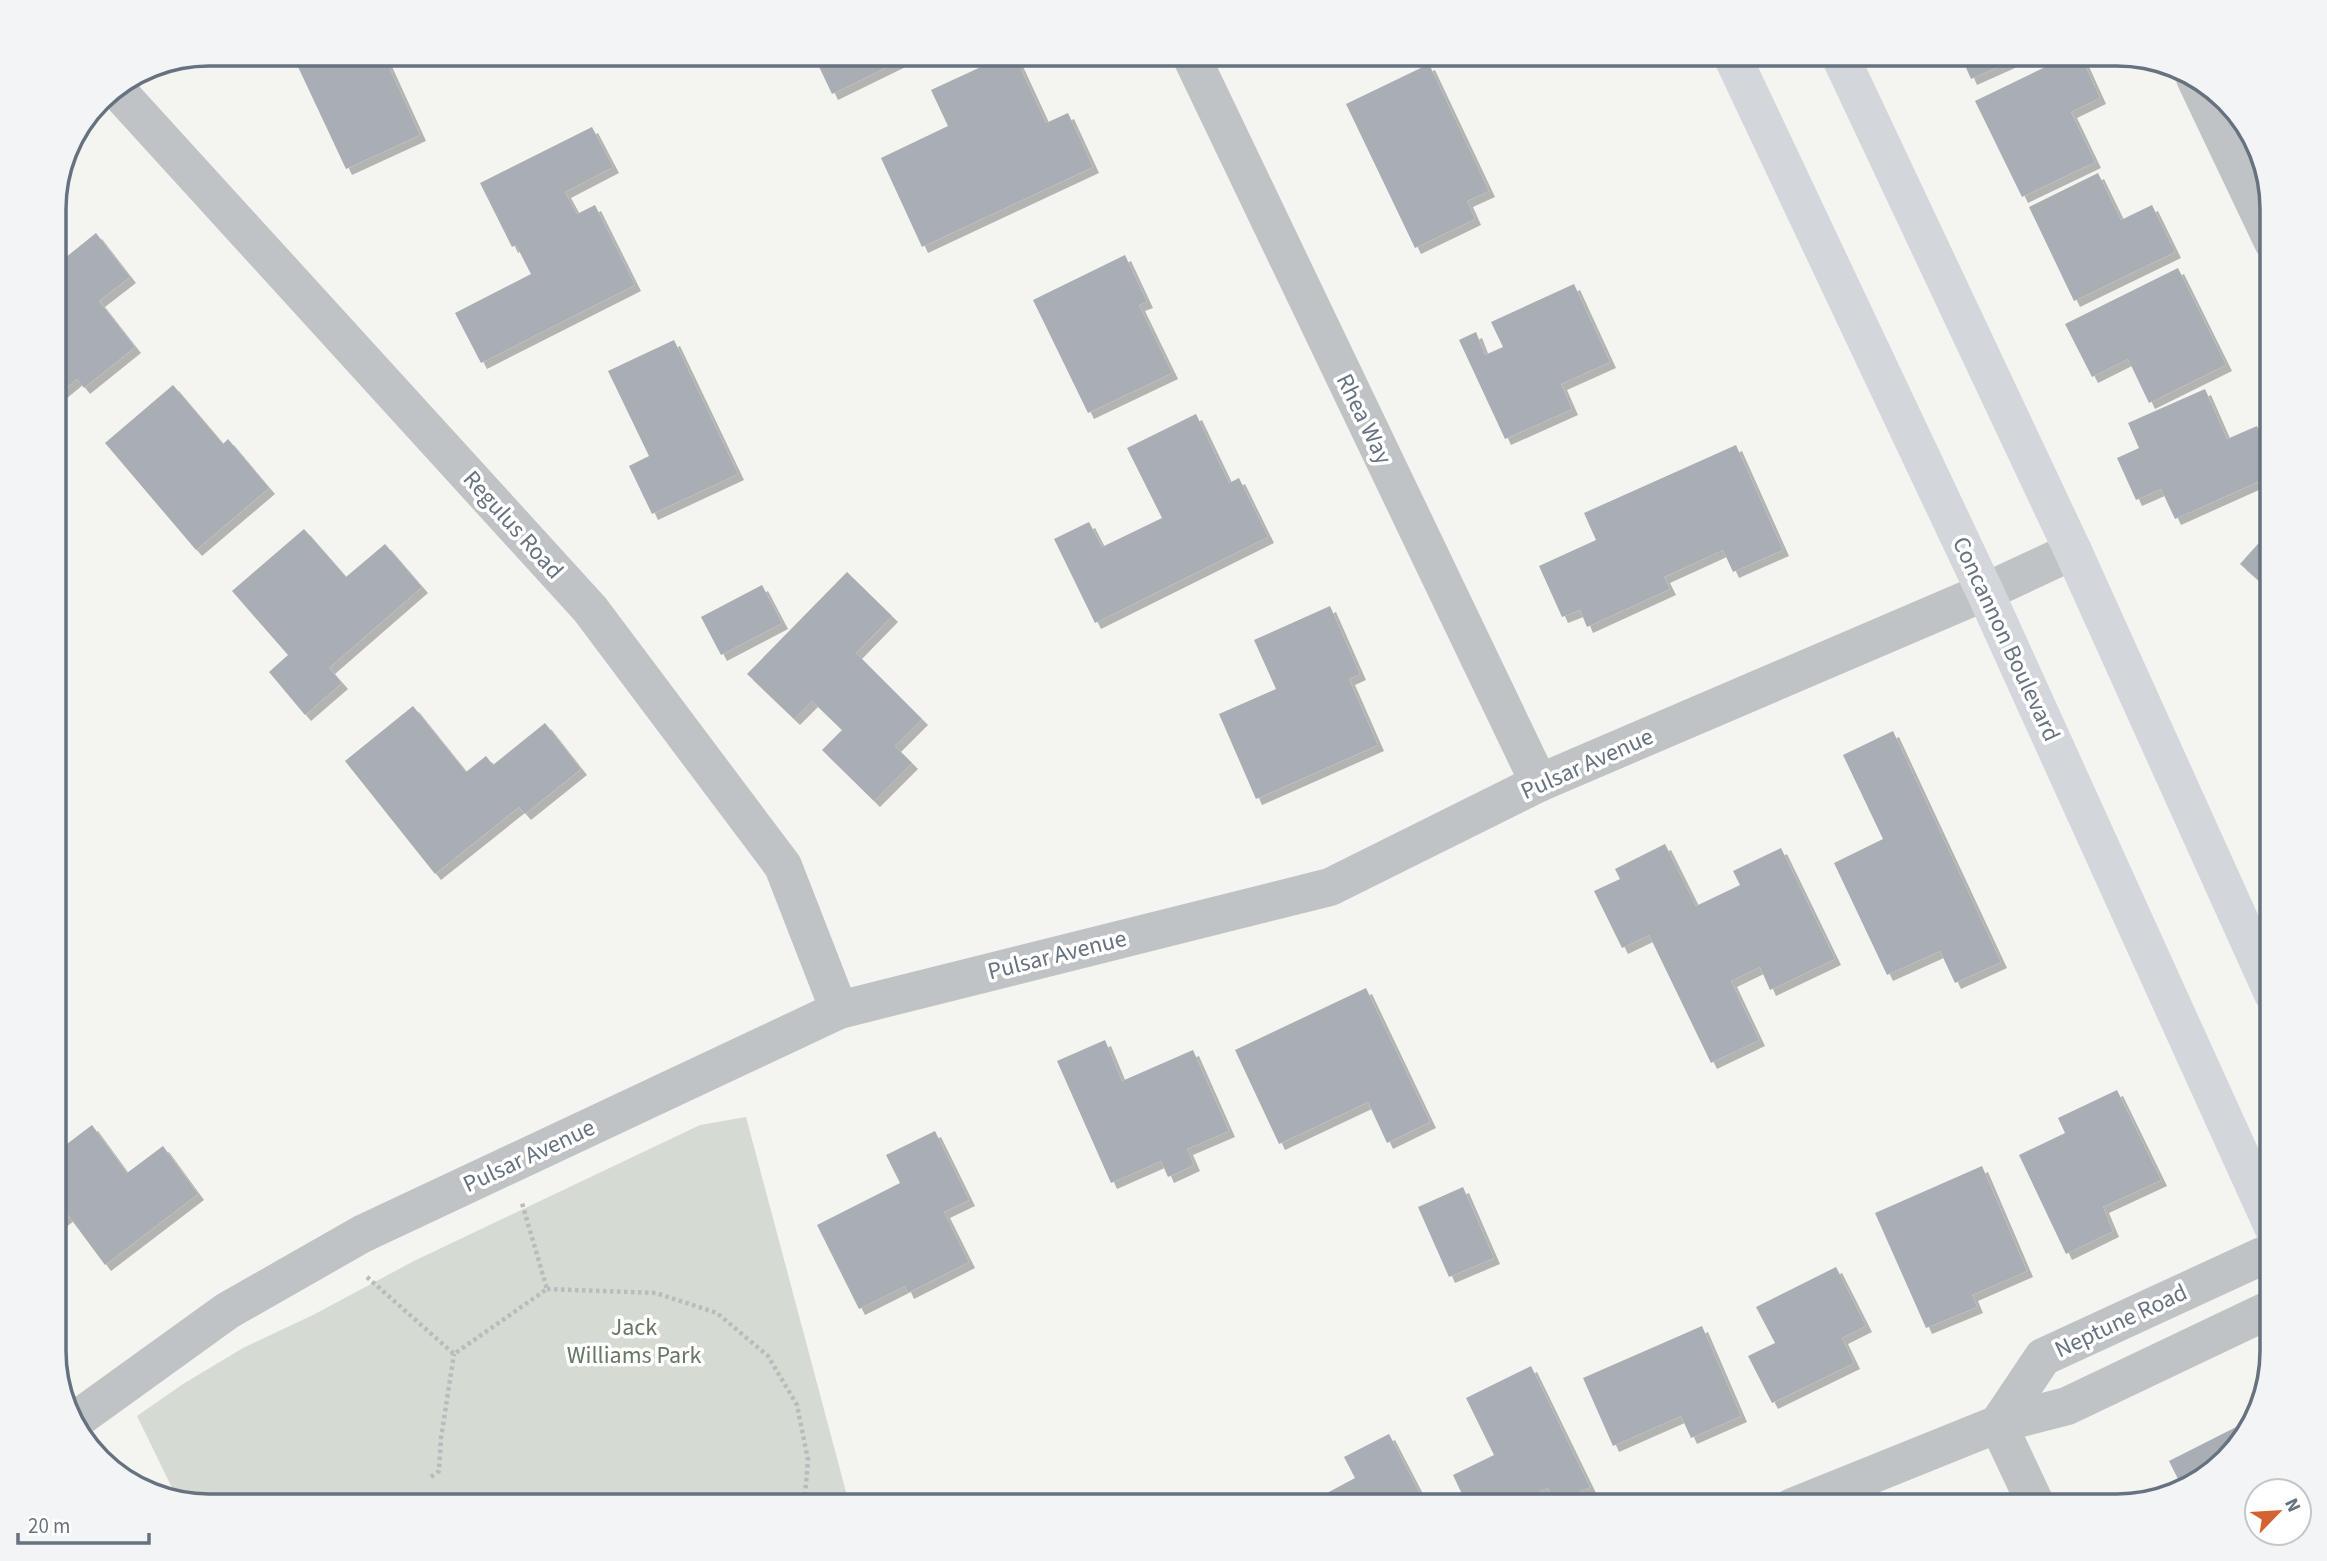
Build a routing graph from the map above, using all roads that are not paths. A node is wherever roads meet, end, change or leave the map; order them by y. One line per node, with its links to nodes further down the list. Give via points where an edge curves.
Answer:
1 (1196, 66): 9 (street, Rhea Way)
2 (1737, 66): 8 (main road, Concannon Boulevard)
3 (1845, 66): 7 (main road)
4 (122, 96): 11 (street, Regulus Road, via 590,609 783,866)
5 (2203, 96): 6 (street)
6 (2260, 215)
7 (2073, 551): 8 (street, Pulsar Avenue); 10 (main road)
8 (1985, 592): 9 (street, Pulsar Avenue); 12 (main road, Concannon Boulevard)
9 (1539, 783): 11 (street, Pulsar Avenue, via 1330,887)
10 (2260, 965)
11 (839, 1010): 15 (street, Pulsar Avenue, via 362,1234 227,1311)
12 (2260, 1198)
13 (2260, 1257): 16 (street, Neptune Road, via 2043,1357)
14 (2260, 1314): 16 (street, via 2067,1405)
15 (82, 1415)
16 (1998, 1424): 17 (street); 18 (street)
17 (1824, 1494)
18 (2031, 1494)

